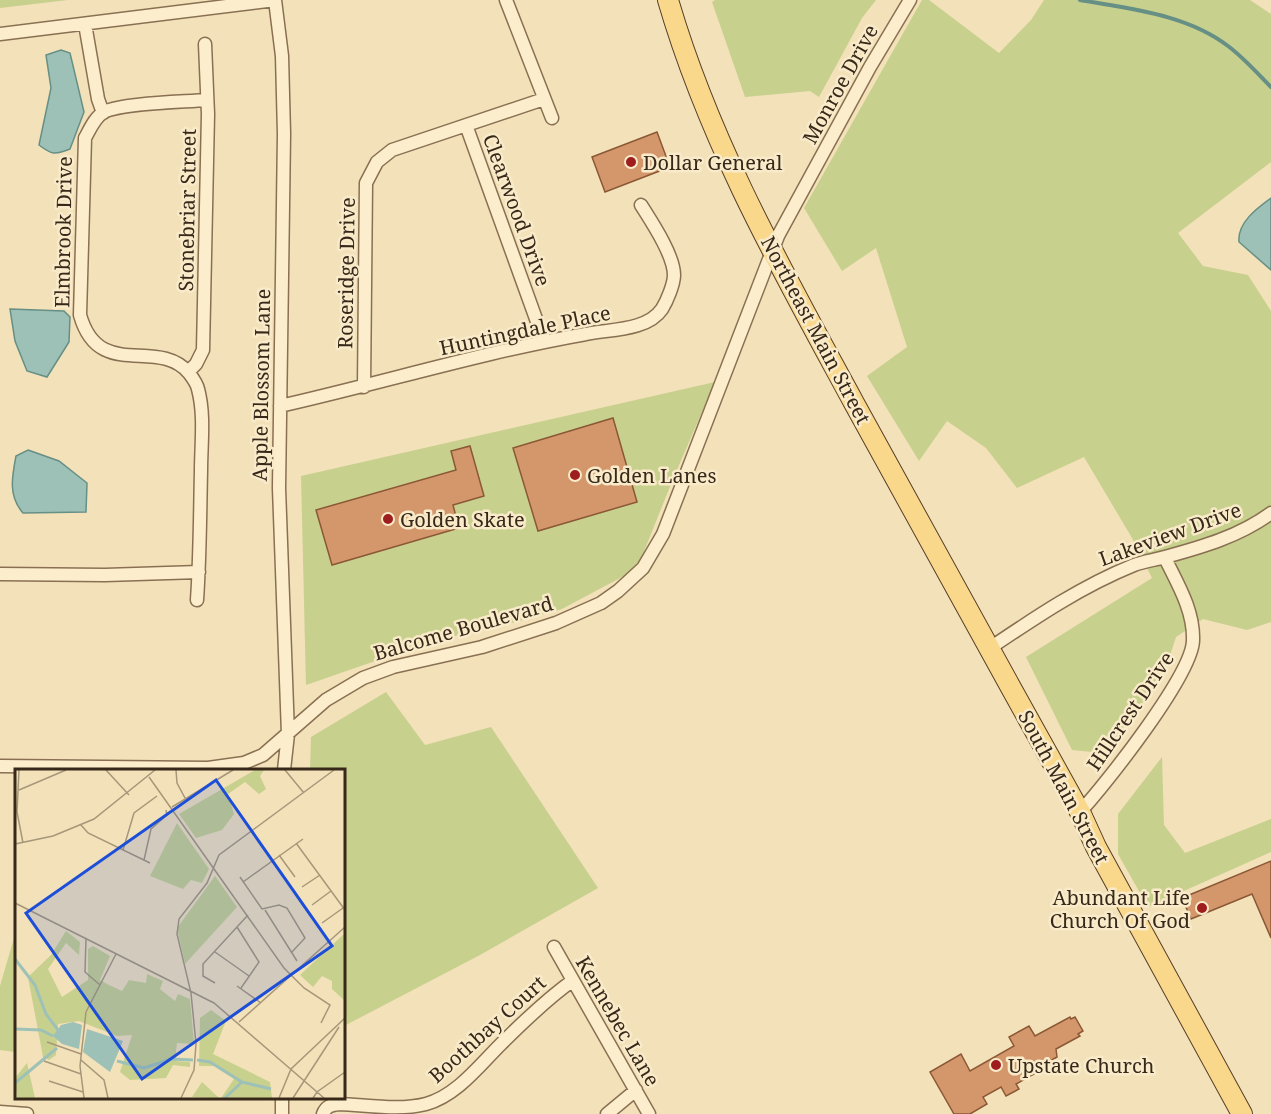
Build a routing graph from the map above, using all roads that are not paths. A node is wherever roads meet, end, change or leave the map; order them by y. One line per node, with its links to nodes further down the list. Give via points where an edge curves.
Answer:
1 (275, 0): 5 (street); 18 (street, Apple Blossom Lane, via 282,56 284,134)
2 (506, 0): 8 (street)
3 (668, 0): 14 (main road, Northeast Main Street, via 709,120)
4 (910, 0): 14 (street, Monroe Drive, via 778,236)
5 (85, 24): 6 (street); 10 (street)
6 (0, 34)
7 (205, 44): 9 (street, Stonebriar Street)
8 (544, 99): 11 (street); 12 (street, Roseridge Drive)
9 (206, 100): 10 (street, via 118,108); 16 (street, Stonebriar Street, via 203,350)
10 (103, 113): 16 (street, Elmbrook Drive, via 85,138 80,315 84,330 107,352 162,359)
11 (552, 118)
12 (466, 125): 15 (street, Clearwood Drive); 17 (street, Roseridge Drive, via 392,150 376,162 366,183)
13 (641, 205): 15 (street, Huntingdale Place, via 665,245 674,274 661,311 638,327)
14 (773, 252): 24 (main road, Northeast Main Street); 25 (street, Balcome Boulevard, via 663,534 651,558 634,578 601,603 556,623 363,678 326,700)
15 (544, 341): 17 (street, Huntingdale Place)
16 (188, 372): 21 (street, via 198,387 202,422)
17 (364, 387): 18 (street, Huntingdale Place)
18 (280, 406): 25 (street, Apple Blossom Lane)
19 (1271, 513): 20 (street, Lakeview Drive, via 1223,539)
20 (1165, 558): 24 (street, Lakeview Drive, via 1136,564 1096,582); 28 (street, Hillcrest Drive, via 1192,624 1194,639 1189,659 1150,722)
21 (199, 572): 22 (street); 23 (street)
22 (0, 574)
23 (197, 600)
24 (990, 648): 28 (main road, South Main Street)
25 (288, 734): 26 (street, Balcome Boulevard, via 263,755 222,767); 27 (street, Apple Blossom Lane)
26 (0, 766)
27 (284, 769)
28 (1080, 812): 37 (main road, South Main Street)
29 (554, 947): 30 (street, Kennebec Lane)
30 (572, 981): 31 (street, Kennebec Lane); 34 (street, Boothbay Court, via 460,1084 437,1100 410,1106 339,1104 328,1106)
31 (636, 1090): 35 (street); 36 (street, Kennebec Lane)
32 (2, 1112): 33 (street)
33 (27, 1114)
34 (323, 1114)
35 (607, 1114)
36 (649, 1114)
37 (1242, 1114)

